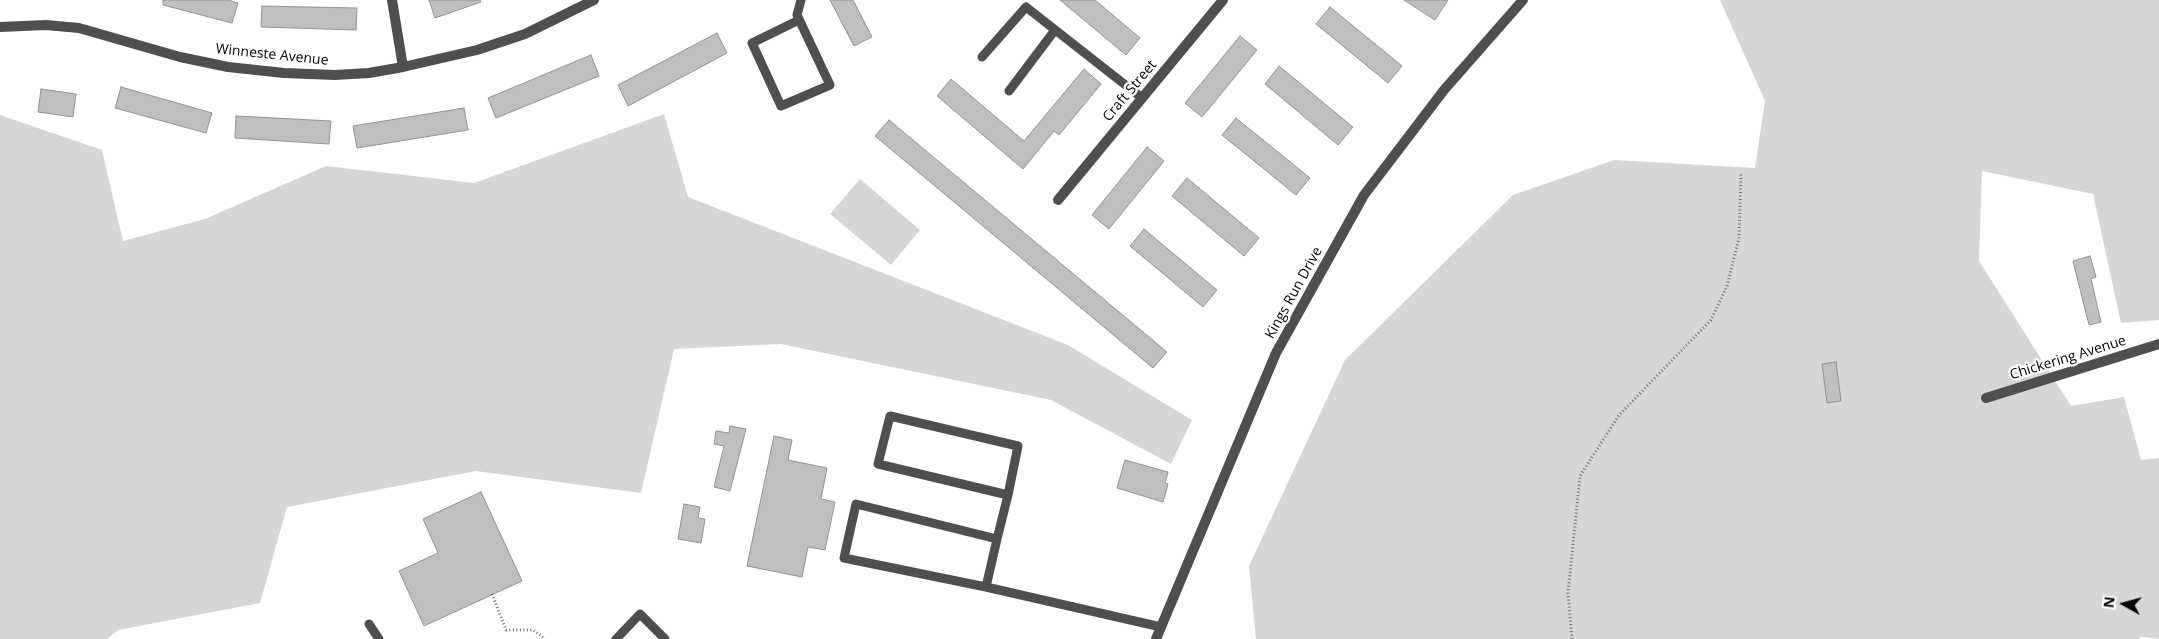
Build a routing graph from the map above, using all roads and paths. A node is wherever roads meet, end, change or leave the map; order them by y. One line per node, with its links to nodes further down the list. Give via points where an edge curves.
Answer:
1 (392, 0): 10 (street)
2 (594, 0): 10 (street, Winneste Avenue, via 525,34 477,50)
3 (801, 0): 6 (lane)
4 (1224, 0): 12 (street, Craft Street)
5 (1523, 0): 22 (street, Kings Run Drive, via 1444,90 1364,195 1276,353)
6 (799, 20): 6 (lane, via 830,85 781,106 752,43)
7 (0, 27): 10 (street, Winneste Avenue, via 46,25 79,28 180,57 228,67 284,73 335,75)
8 (1055, 30): 9 (lane, via 1026,7); 11 (lane); 12 (lane)
9 (982, 57)
10 (403, 67)
11 (1009, 91)
12 (1142, 98): 14 (street, Craft Street)
13 (1741, 174): 28 (path, via 1740,238 1727,286 1711,320 1619,414 1580,476 1568,593)
14 (1058, 200)
15 (2159, 344): 16 (street, Chickering Avenue)
16 (1986, 398)
17 (1008, 495): 17 (lane, via 1018,446 890,416 878,464); 18 (lane)
18 (998, 539): 19 (lane); 19 (lane, via 856,504 844,558)
19 (986, 587): 22 (lane)
20 (492, 594): 24 (path, via 506,630 533,630)
21 (369, 624): 23 (lane)
22 (1161, 627): 27 (street, Kings Run Drive)
23 (380, 639)
24 (545, 639)
25 (616, 639): 26 (lane, via 640,614)
26 (665, 639)
27 (1156, 639)
28 (1572, 639)

